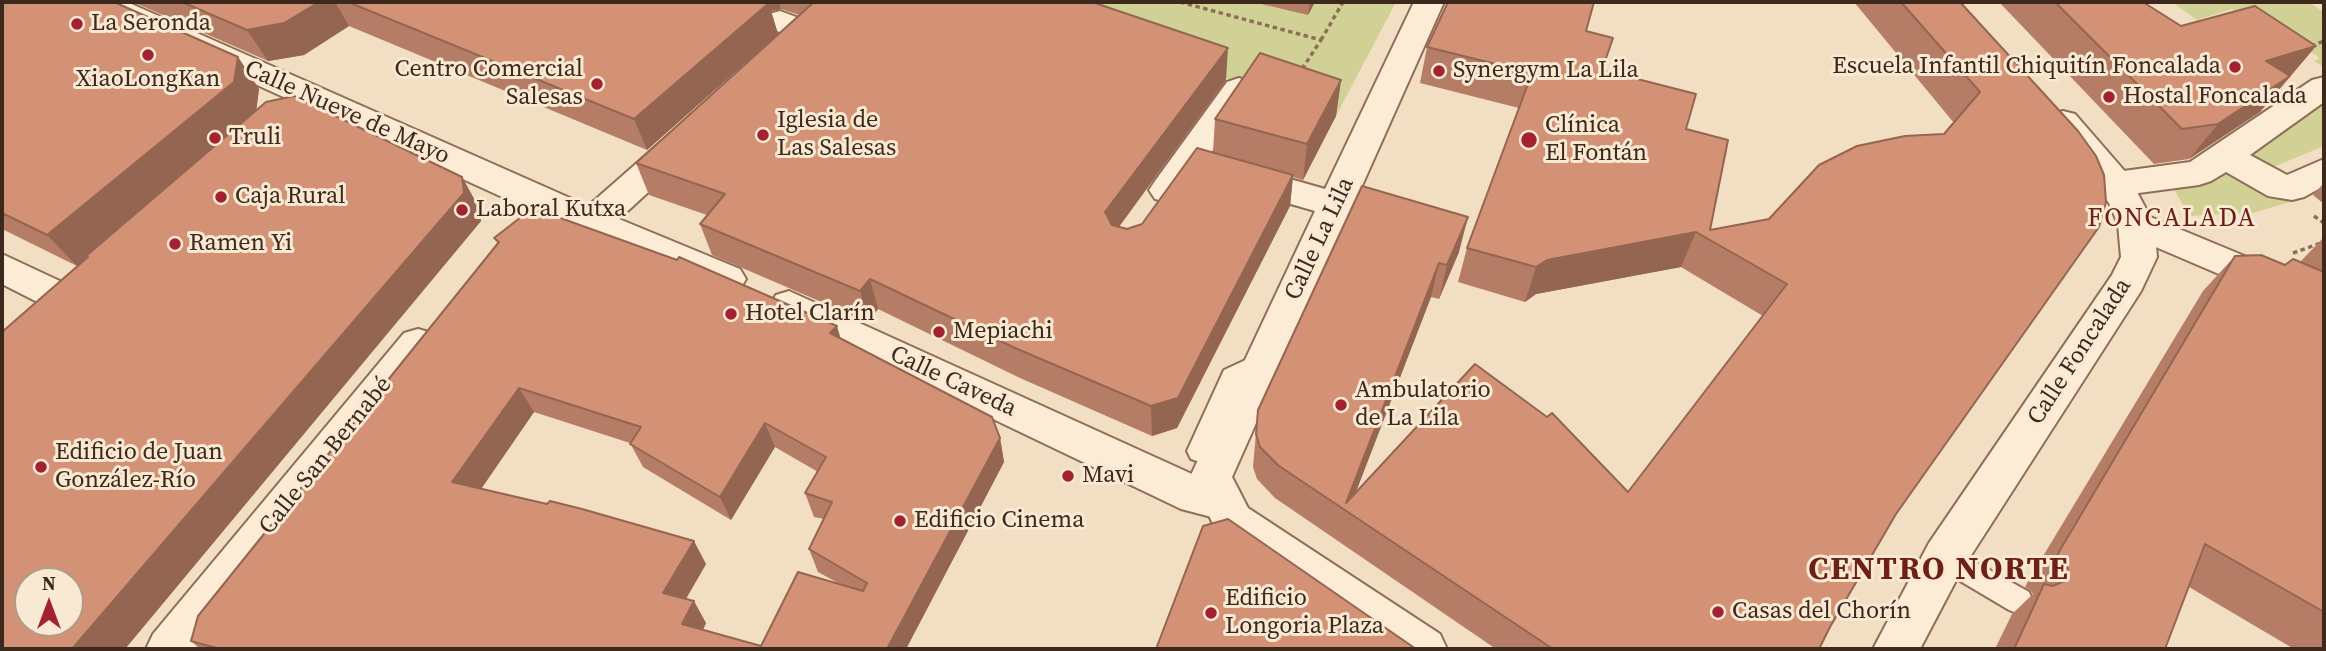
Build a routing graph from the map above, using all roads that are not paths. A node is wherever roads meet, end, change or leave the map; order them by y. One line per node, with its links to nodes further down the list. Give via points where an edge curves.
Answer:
1 (102, 2): 7 (street, Calle Nueve de Mayo)
2 (1429, 2): 15 (street, Calle La Lila)
3 (792, 26): 4 (street)
4 (754, 76)
5 (2324, 87): 11 (street)
6 (1239, 89): 12 (street)
7 (311, 96): 9 (street); 17 (street, Calle Nueve de Mayo, via 525,211)
8 (2047, 104): 14 (street, Calle Foncalada)
9 (274, 120)
10 (704, 121): 17 (street)
11 (2225, 156): 13 (street, via 2280,187 2292,188); 14 (street, via 2199,173)
12 (1188, 162): 15 (street); 16 (street)
13 (2324, 171)
14 (2116, 184): 18 (street, Calle Foncalada)
15 (1336, 205): 23 (street, Calle La Lila)
16 (1150, 214)
17 (600, 224): 23 (street, Calle Caveda, via 820,319 1196,496)
18 (2136, 224): 20 (street); 24 (street, Calle Foncalada, via 2139,257 2128,281)
19 (2, 268): 22 (street, via 76,291)
20 (2324, 305)
21 (438, 319): 26 (street, Calle San Bernabé)
22 (34, 326)
23 (1211, 477): 27 (street, via 1233,521)
24 (1945, 557): 25 (lane); 28 (street, Calle Foncalada)
25 (2018, 601)
26 (169, 649)
27 (1424, 649)
28 (1896, 649)

